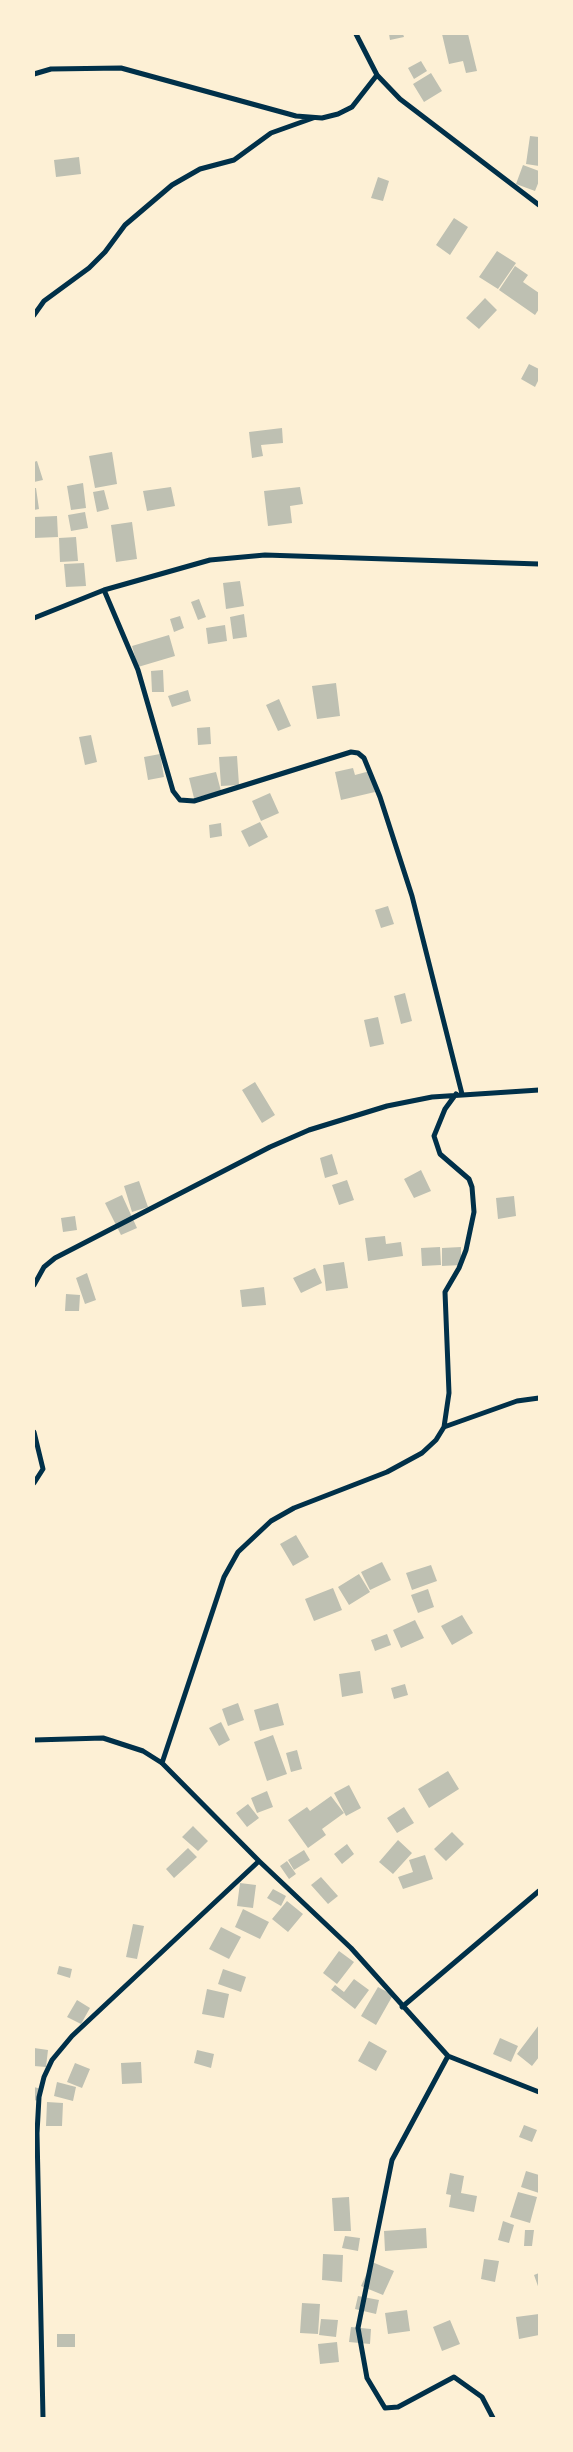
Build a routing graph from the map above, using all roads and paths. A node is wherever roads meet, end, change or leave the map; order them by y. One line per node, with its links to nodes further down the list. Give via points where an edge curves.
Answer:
1 (356, 34): 3 (street)
2 (34, 74): 4 (street, via 51,69 121,68 296,116)
3 (377, 75): 4 (street, via 352,107 338,114); 5 (street, via 400,99)
4 (316, 117): 6 (street, via 271,133 234,160 192,173 172,186 125,225 94,264 44,301)
5 (539, 205)
6 (34, 315)
7 (539, 564): 8 (street, via 265,555 210,560)
8 (104, 590): 9 (street); 11 (street, via 138,670 173,790 180,800 194,801 350,752 364,758 412,896)
9 (34, 618)
10 (539, 1090): 11 (street)
11 (459, 1094): 12 (street, via 387,1106 309,1130 270,1147 55,1258 44,1267); 14 (street, via 445,1109 434,1136 440,1154 469,1179 474,1212 466,1250 445,1292 450,1392)
12 (34, 1284)
13 (539, 1398): 14 (street, via 517,1401)
14 (444, 1427): 18 (street, via 422,1453 388,1472 294,1508 272,1521 238,1552 224,1577)
15 (34, 1432): 16 (street, via 43,1469)
16 (34, 1483)
17 (34, 1740): 18 (street, via 103,1738 134,1748)
18 (162, 1763): 19 (street)
19 (259, 1861): 21 (street, via 351,1948); 24 (street, via 72,2036 52,2060 44,2077 37,2133)
20 (539, 1891): 21 (street)
21 (402, 2007): 22 (street)
22 (448, 2056): 23 (street); 25 (street, via 392,2160 358,2328 367,2378 385,2408 398,2407 454,2377 482,2396)
23 (539, 2092)
24 (43, 2418)
25 (493, 2418)

